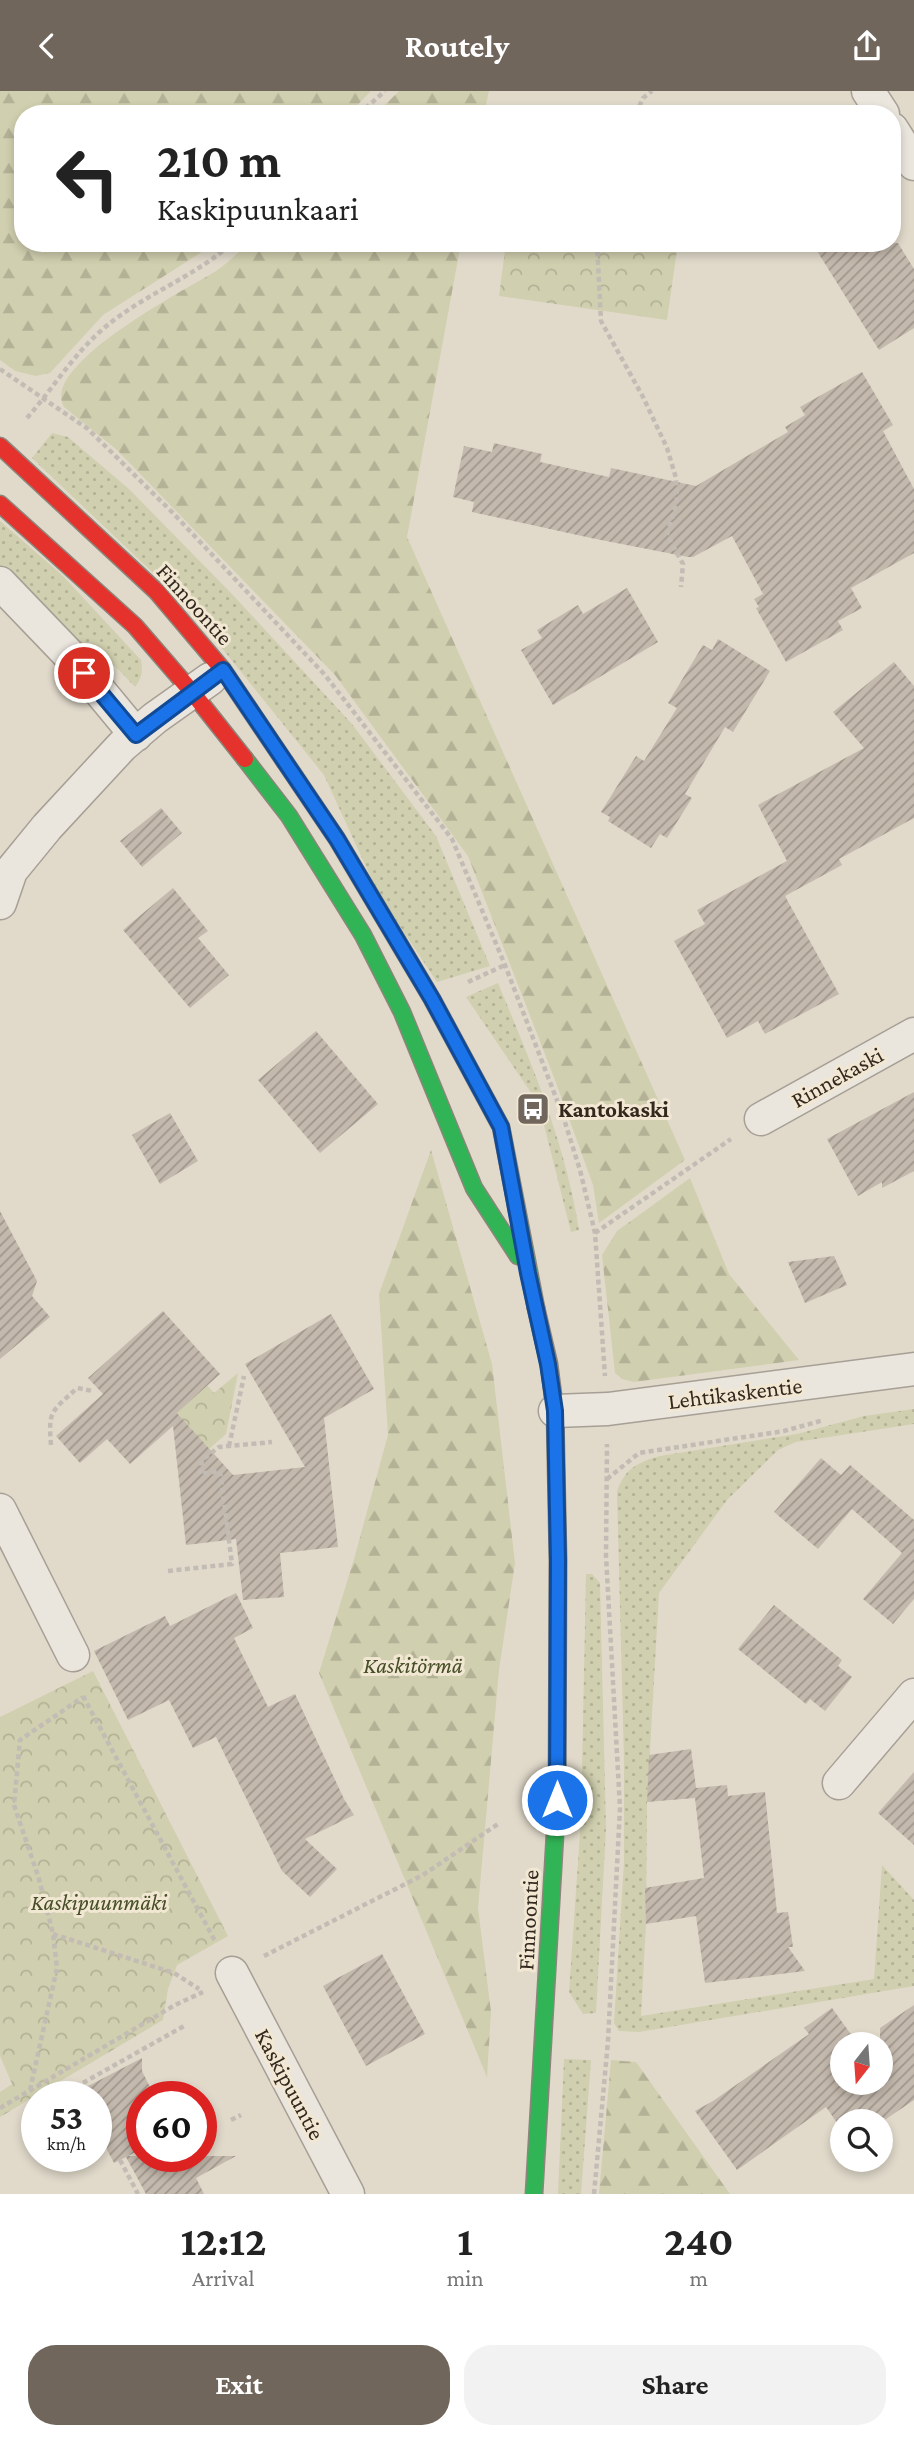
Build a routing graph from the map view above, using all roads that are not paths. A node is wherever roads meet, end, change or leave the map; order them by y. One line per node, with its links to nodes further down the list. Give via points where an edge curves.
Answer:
1 (868, 91): 2 (street)
2 (880, 105)
3 (901, 135): 4 (street)
4 (914, 164)
5 (0, 446): 8 (main road, Finnoontie, via 157,592)
6 (0, 504): 9 (main road, Finnoontie, via 135,626)
7 (0, 583): 10 (street, via 74,660)
8 (223, 670): 9 (street); 14 (main road, Finnoontie, via 337,839 501,1127)
9 (192, 692): 10 (street); 14 (main road, Finnoontie, via 289,816 363,935 402,1012 474,1188)
10 (136, 735): 11 (street, via 11,871)
11 (0, 903)
12 (914, 1034): 13 (street, Rinnekaski)
13 (761, 1119)
14 (528, 1273): 16 (main road, Finnoontie)
15 (914, 1369): 16 (street, Lehtikaskentie, via 608,1409)
16 (555, 1411): 23 (main road, Finnoontie, via 557,1800)
17 (0, 1510): 18 (street)
18 (73, 1655)
19 (914, 1695): 20 (street)
20 (839, 1783)
21 (232, 1973): 22 (street, Kaskipuuntie)
22 (348, 2194)
23 (534, 2194)

